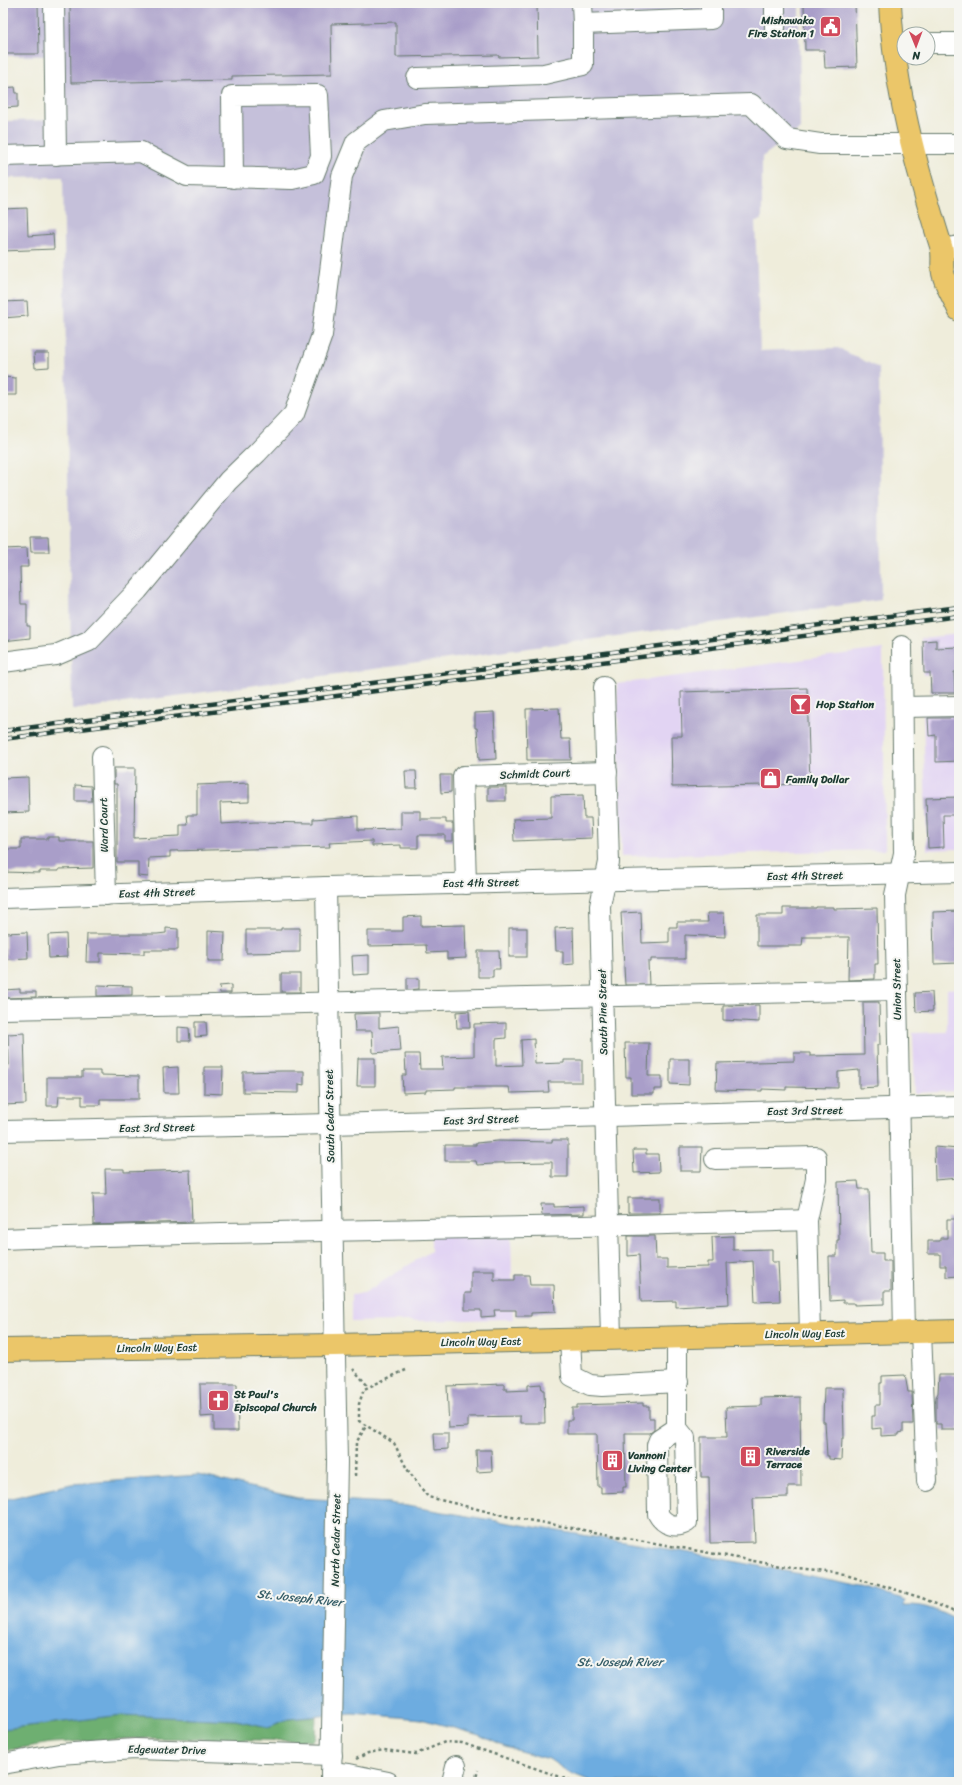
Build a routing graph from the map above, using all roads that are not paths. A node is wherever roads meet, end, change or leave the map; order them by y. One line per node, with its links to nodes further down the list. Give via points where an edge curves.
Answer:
1 (54, 3): 15 (street)
2 (582, 3): 6 (street)
3 (711, 3): 6 (street, via 711,19)
4 (775, 3): 7 (street)
5 (890, 3): 8 (main road)
6 (583, 24): 12 (street, via 583,65 544,74)
7 (776, 28)
8 (896, 30)
9 (936, 43): 10 (street)
10 (959, 43)
11 (899, 66): 13 (main road, via 900,90)
12 (418, 78)
13 (912, 144): 14 (street); 18 (main road, via 929,210); 22 (street, via 820,144 786,139 751,104 425,114 384,121 356,142 342,176 322,335 294,414 228,481 138,590 89,641 56,655)
14 (959, 144)
15 (56, 155): 16 (street); 17 (street, via 141,152 187,176)
16 (3, 156)
17 (233, 178): 17 (street, via 292,179 314,174 321,156 318,95 232,96)
18 (951, 247): 19 (main road); 20 (main road, via 943,273)
19 (959, 263)
20 (959, 310)
21 (902, 646): 25 (street, Union Street)
22 (3, 662)
23 (604, 687): 27 (street, South Pine Street)
24 (959, 706): 25 (street)
25 (903, 707): 29 (street, Union Street, via 904,853)
26 (102, 756): 33 (street, Ward Court)
27 (607, 772): 30 (street, South Pine Street, via 609,862); 31 (street, Schmidt Court, via 463,776)
28 (959, 872): 29 (street, East 4th Street)
29 (900, 874): 30 (street, East 4th Street); 35 (street, Union Street, via 895,895)
30 (605, 880): 31 (street, East 4th Street); 36 (street, South Pine Street, via 600,906)
31 (466, 884): 32 (street, East 4th Street)
32 (326, 887): 33 (street, East 4th Street); 37 (street, South Cedar Street)
33 (106, 894): 34 (street, East 4th Street)
34 (3, 898)
35 (897, 990): 36 (street); 40 (street, Union Street)
36 (603, 998): 37 (street); 41 (street, South Pine Street)
37 (328, 1002): 38 (street); 42 (street, South Cedar Street)
38 (3, 1009)
39 (959, 1106): 40 (street, East 3rd Street)
40 (899, 1108): 41 (street, East 3rd Street); 50 (street, Union Street)
41 (606, 1116): 42 (street, East 3rd Street); 46 (street, South Pine Street)
42 (331, 1124): 43 (street, East 3rd Street); 47 (street, South Cedar Street)
43 (3, 1131)
44 (715, 1159): 45 (street, via 816,1157 816,1179)
45 (807, 1220): 46 (street); 51 (street)
46 (608, 1226): 47 (street); 53 (street, South Pine Street)
47 (331, 1230): 48 (street); 55 (street, South Cedar Street)
48 (3, 1239)
49 (959, 1331): 50 (main road, Lincoln Way East)
50 (912, 1332): 51 (main road, Lincoln Way East); 59 (street, Union Street)
51 (810, 1334): 52 (main road, Lincoln Way East)
52 (677, 1337): 53 (main road, Lincoln Way East); 57 (street)
53 (611, 1338): 54 (main road, Lincoln Way East)
54 (570, 1339): 55 (main road, Lincoln Way East); 57 (street, via 572,1376 590,1385)
55 (343, 1345): 56 (main road, Lincoln Way East); 60 (street, North Cedar Street, via 346,1464)
56 (3, 1350)
57 (678, 1382): 58 (street)
58 (677, 1428)
59 (927, 1481)
60 (332, 1763): 61 (street, Edgewater Drive, via 135,1750 59,1754); 62 (street, Edgewater Drive, via 357,1775)
61 (3, 1764)
62 (388, 1782)

